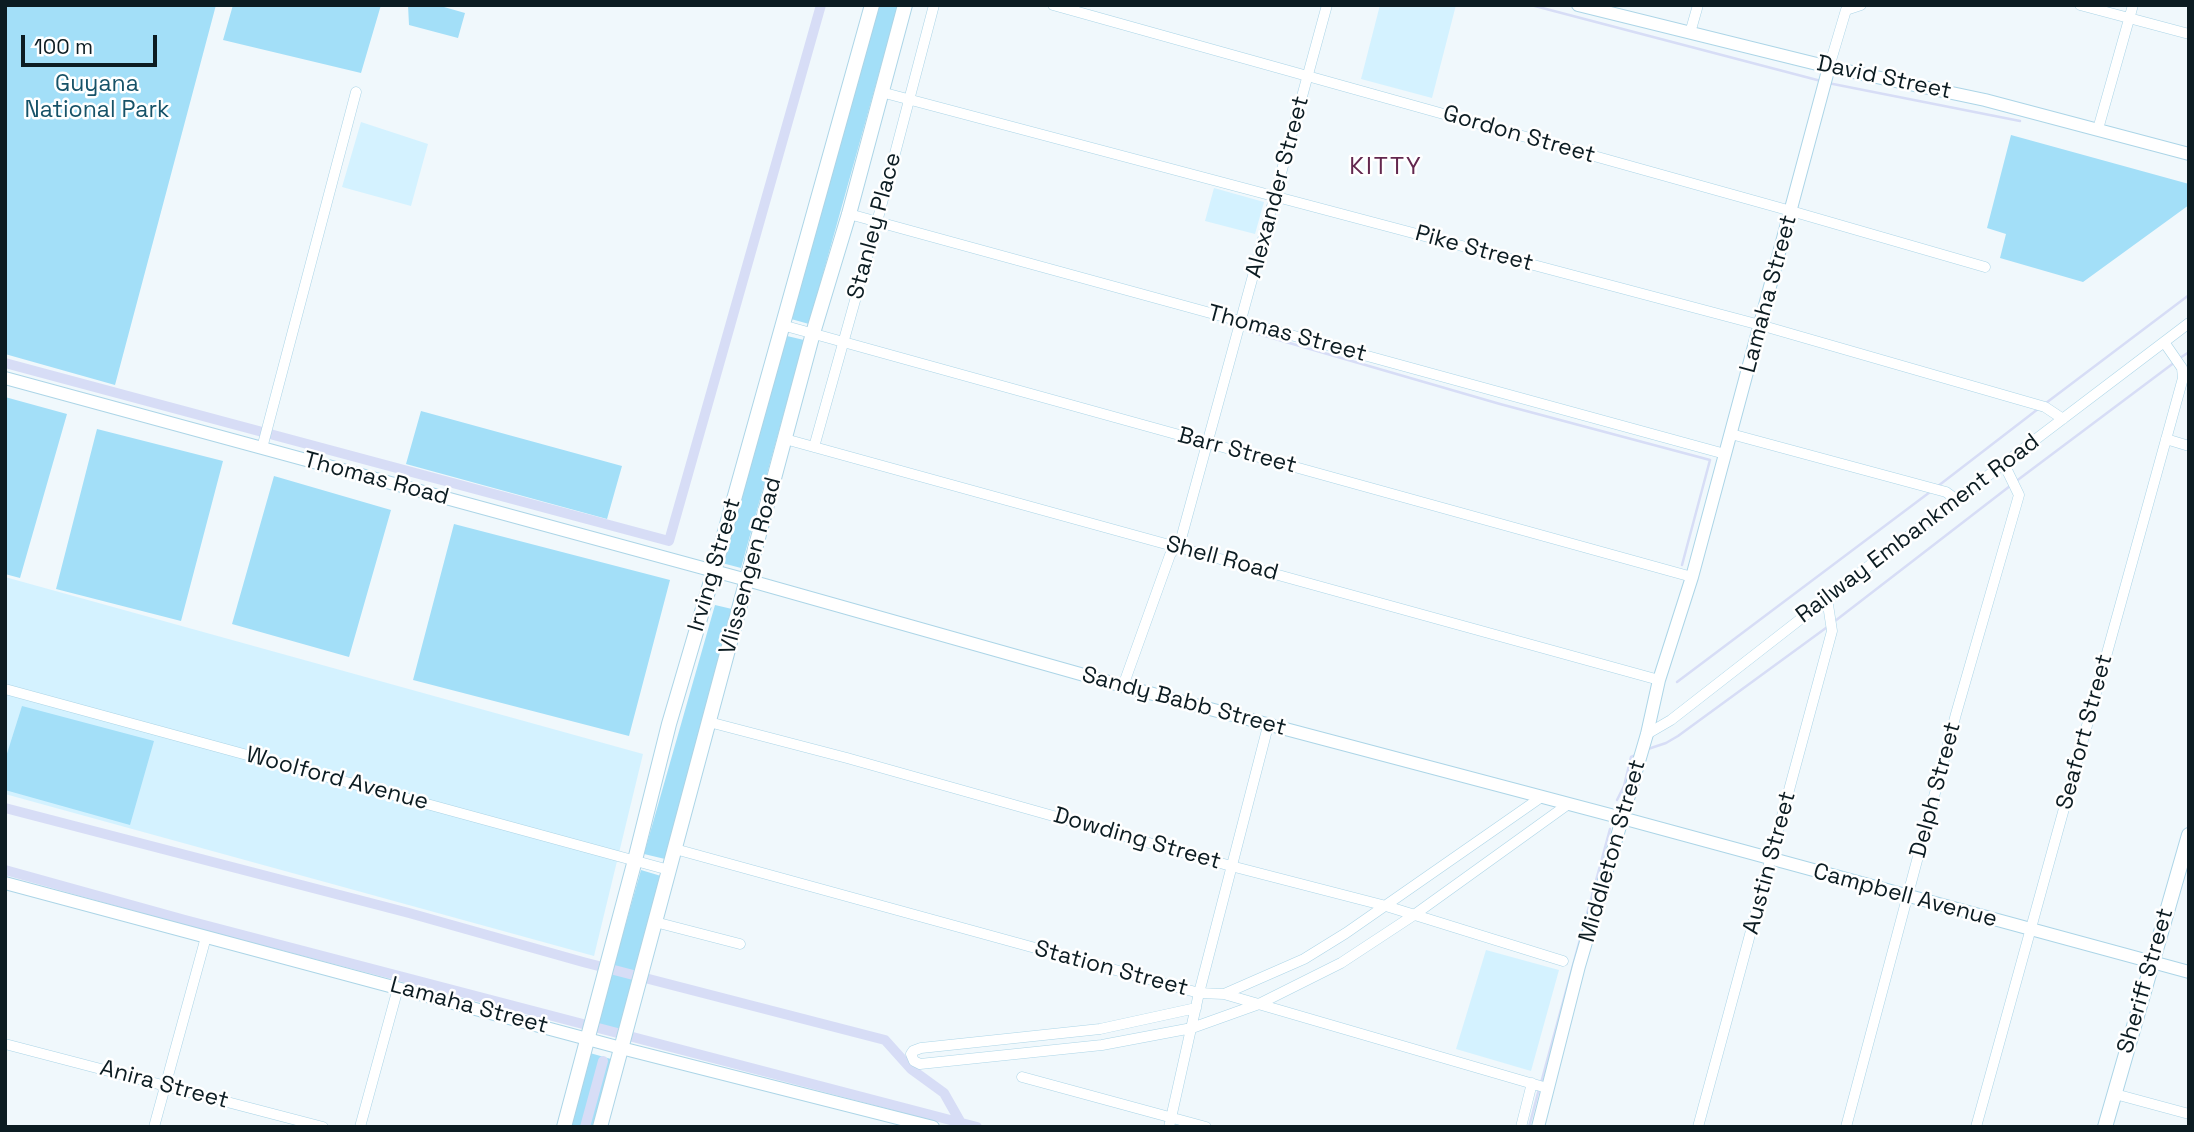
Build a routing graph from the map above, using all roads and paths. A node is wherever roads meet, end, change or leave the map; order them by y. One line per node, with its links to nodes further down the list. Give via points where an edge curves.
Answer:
1 (872, 5): 29 (main road, Irving Street)
2 (905, 5): 18 (main road, Vlissengen Road)
3 (934, 5): 19 (street, Stanley Place)
4 (1053, 5): 15 (street, Gordon Street)
5 (1327, 5): 15 (street, Alexander Street)
6 (1578, 5): 13 (street, David Street)
7 (1698, 5): 13 (street)
8 (1861, 5): 11 (street)
9 (2080, 5): 12 (street)
10 (2133, 5): 12 (street)
11 (1844, 8): 16 (street, Lamaha Street)
12 (2129, 19): 14 (street); 20 (street)
13 (1690, 33): 16 (street, David Street)
14 (2189, 34)
15 (1308, 76): 22 (street, Alexander Street); 23 (street, Gordon Street)
16 (1826, 77): 20 (street, David Street, via 1985,100); 23 (street, Lamaha Street)
17 (356, 92): 40 (street)
18 (881, 92): 19 (street, Pike Street); 24 (main road, Vlissengen Road)
19 (909, 99): 22 (street, Pike Street); 25 (street, Stanley Place)
20 (2098, 129): 21 (street, David Street)
21 (2189, 154)
22 (1275, 196): 27 (street, Alexander Street); 30 (street, Pike Street)
23 (1791, 211): 26 (street, Gordon Street); 30 (street, Lamaha Street)
24 (849, 214): 25 (street, Thomas Street); 31 (main road, Vlissengen Road)
25 (877, 222): 27 (street, Thomas Street); 33 (street, Stanley Place)
26 (1985, 267)
27 (1241, 322): 39 (street, Alexander Street); 43 (street, Thomas Street)
28 (2189, 323): 32 (street, Railway Embankment Road)
29 (782, 325): 31 (street, Barr Street); 47 (main road, Irving Street)
30 (1760, 325): 35 (street, Pike Street, via 2045,407); 36 (street, Lamaha Street)
31 (813, 333): 33 (street, Barr Street); 37 (main road, Vlissengen Road)
32 (2164, 342): 35 (street, Railway Embankment Road); 38 (street, Seafort Street, via 2182,368 2183,378)
33 (842, 343): 39 (street, Barr Street); 42 (street, Stanley Place)
34 (5, 379): 40 (street, Thomas Road)
35 (2063, 419): 44 (street, Railway Embankment Road)
36 (1731, 434): 43 (street, Lamaha Street); 45 (street, via 1946,492)
37 (785, 439): 42 (street, Shell Road); 49 (main road, Vlissengen Road)
38 (2166, 439): 41 (street); 73 (street, Seafort Street)
39 (1208, 443): 46 (street, Alexander Street); 48 (street, Barr Street)
40 (263, 444): 47 (street, Thomas Road)
41 (2189, 446)
42 (814, 447): 46 (street, Shell Road)
43 (1725, 454): 48 (street, Lamaha Street)
44 (2004, 464): 45 (street, Railway Embankment Road); 69 (street, Delph Street, via 2018,492)
45 (1958, 500): 50 (street, Railway Embankment Road)
46 (1176, 547): 51 (street, Shell Road); 52 (street, Alexander Street)
47 (714, 571): 49 (street, Thomas Road); 65 (main road, Irving Street, via 668,724)
48 (1692, 577): 51 (street, Middleton Street)
49 (747, 580): 52 (street, Sandy Babb Street); 56 (main road, Vlissengen Road)
50 (1828, 598): 55 (street, Railway Embankment Road); 64 (street, Austin Street, via 1832,631)
51 (1660, 680): 54 (street, Middleton Street)
52 (1123, 686): 57 (street, Sandy Babb Street)
53 (5, 689): 65 (street, Woolford Avenue)
54 (1653, 710): 55 (street); 58 (street, Middleton Street)
55 (1671, 720): 58 (street, Railway Embankment Road)
56 (709, 722): 63 (main road, Vlissengen Road); 66 (street, Dowding Street)
57 (1268, 726): 59 (street, Sandy Babb Street); 66 (street)
58 (1647, 734): 61 (street, Middleton Street)
59 (1540, 798): 60 (street, Sandy Babb Street); 70 (street)
60 (1567, 805): 61 (street, Sandy Babb Street); 71 (street)
61 (1622, 818): 64 (street, Campbell Avenue); 93 (street, Middleton Street)
62 (2189, 835): 77 (main road, Sheriff Street)
63 (675, 849): 67 (main road, Vlissengen Road); 80 (street, Station Street)
64 (1770, 859): 69 (street, Campbell Avenue); 106 (street, Austin Street)
65 (635, 860): 67 (street, Woolford Avenue); 85 (main road, Irving Street)
66 (1231, 866): 70 (street, Dowding Street); 80 (street)
67 (669, 870): 72 (main road, Vlissengen Road)
68 (5, 883): 74 (street, Lamaha Street)
69 (1908, 896): 73 (street, Campbell Avenue); 107 (street, Delph Street)
70 (1386, 906): 71 (street, Dowding Street); 81 (street, via 1304,959)
71 (1414, 915): 76 (street, Dowding Street); 82 (street, via 1341,963)
72 (655, 922): 75 (street); 89 (main road, Vlissengen Road)
73 (2031, 930): 77 (street, Campbell Avenue); 108 (street, Seafort Street)
74 (206, 937): 79 (street, Lamaha Street); 92 (street)
75 (740, 944)
76 (1563, 961)
77 (2151, 961): 78 (street, Campbell Avenue); 94 (main road, Sheriff Street)
78 (2189, 972)
79 (398, 988): 85 (street, Lamaha Street); 99 (street)
80 (1199, 993): 81 (street, Station Street); 83 (street)
81 (1224, 994): 82 (street, Station Street)
82 (1259, 1004): 84 (street); 91 (street, Station Street)
83 (1196, 1008): 84 (street); 86 (street)
84 (1192, 1028): 88 (street); 96 (street)
85 (590, 1030): 89 (street, Lamaha Street); 100 (main road, Irving Street)
86 (1100, 1030): 88 (street); 88 (street, via 920,1048 911,1054 920,1064)
87 (5, 1044): 92 (street, Anira Street)
88 (1102, 1045)
89 (621, 1048): 101 (main road, Vlissengen Road); 102 (street, Lamaha Street)
90 (1022, 1077): 96 (street)
91 (1532, 1083): 93 (street, Station Street); 104 (street)
92 (165, 1086): 97 (street); 98 (street, Anira Street)
93 (1547, 1088): 105 (street, Middleton Street)
94 (2115, 1094): 95 (street); 109 (main road, Sheriff Street)
95 (2189, 1114)
96 (1170, 1122): 103 (street)
97 (154, 1127)
98 (323, 1127)
99 (360, 1127)
100 (564, 1127)
101 (600, 1127)
102 (933, 1127)
103 (1206, 1127)
104 (1521, 1127)
105 (1538, 1127)
106 (1698, 1127)
107 (1846, 1127)
108 (1976, 1127)
109 (2105, 1127)

